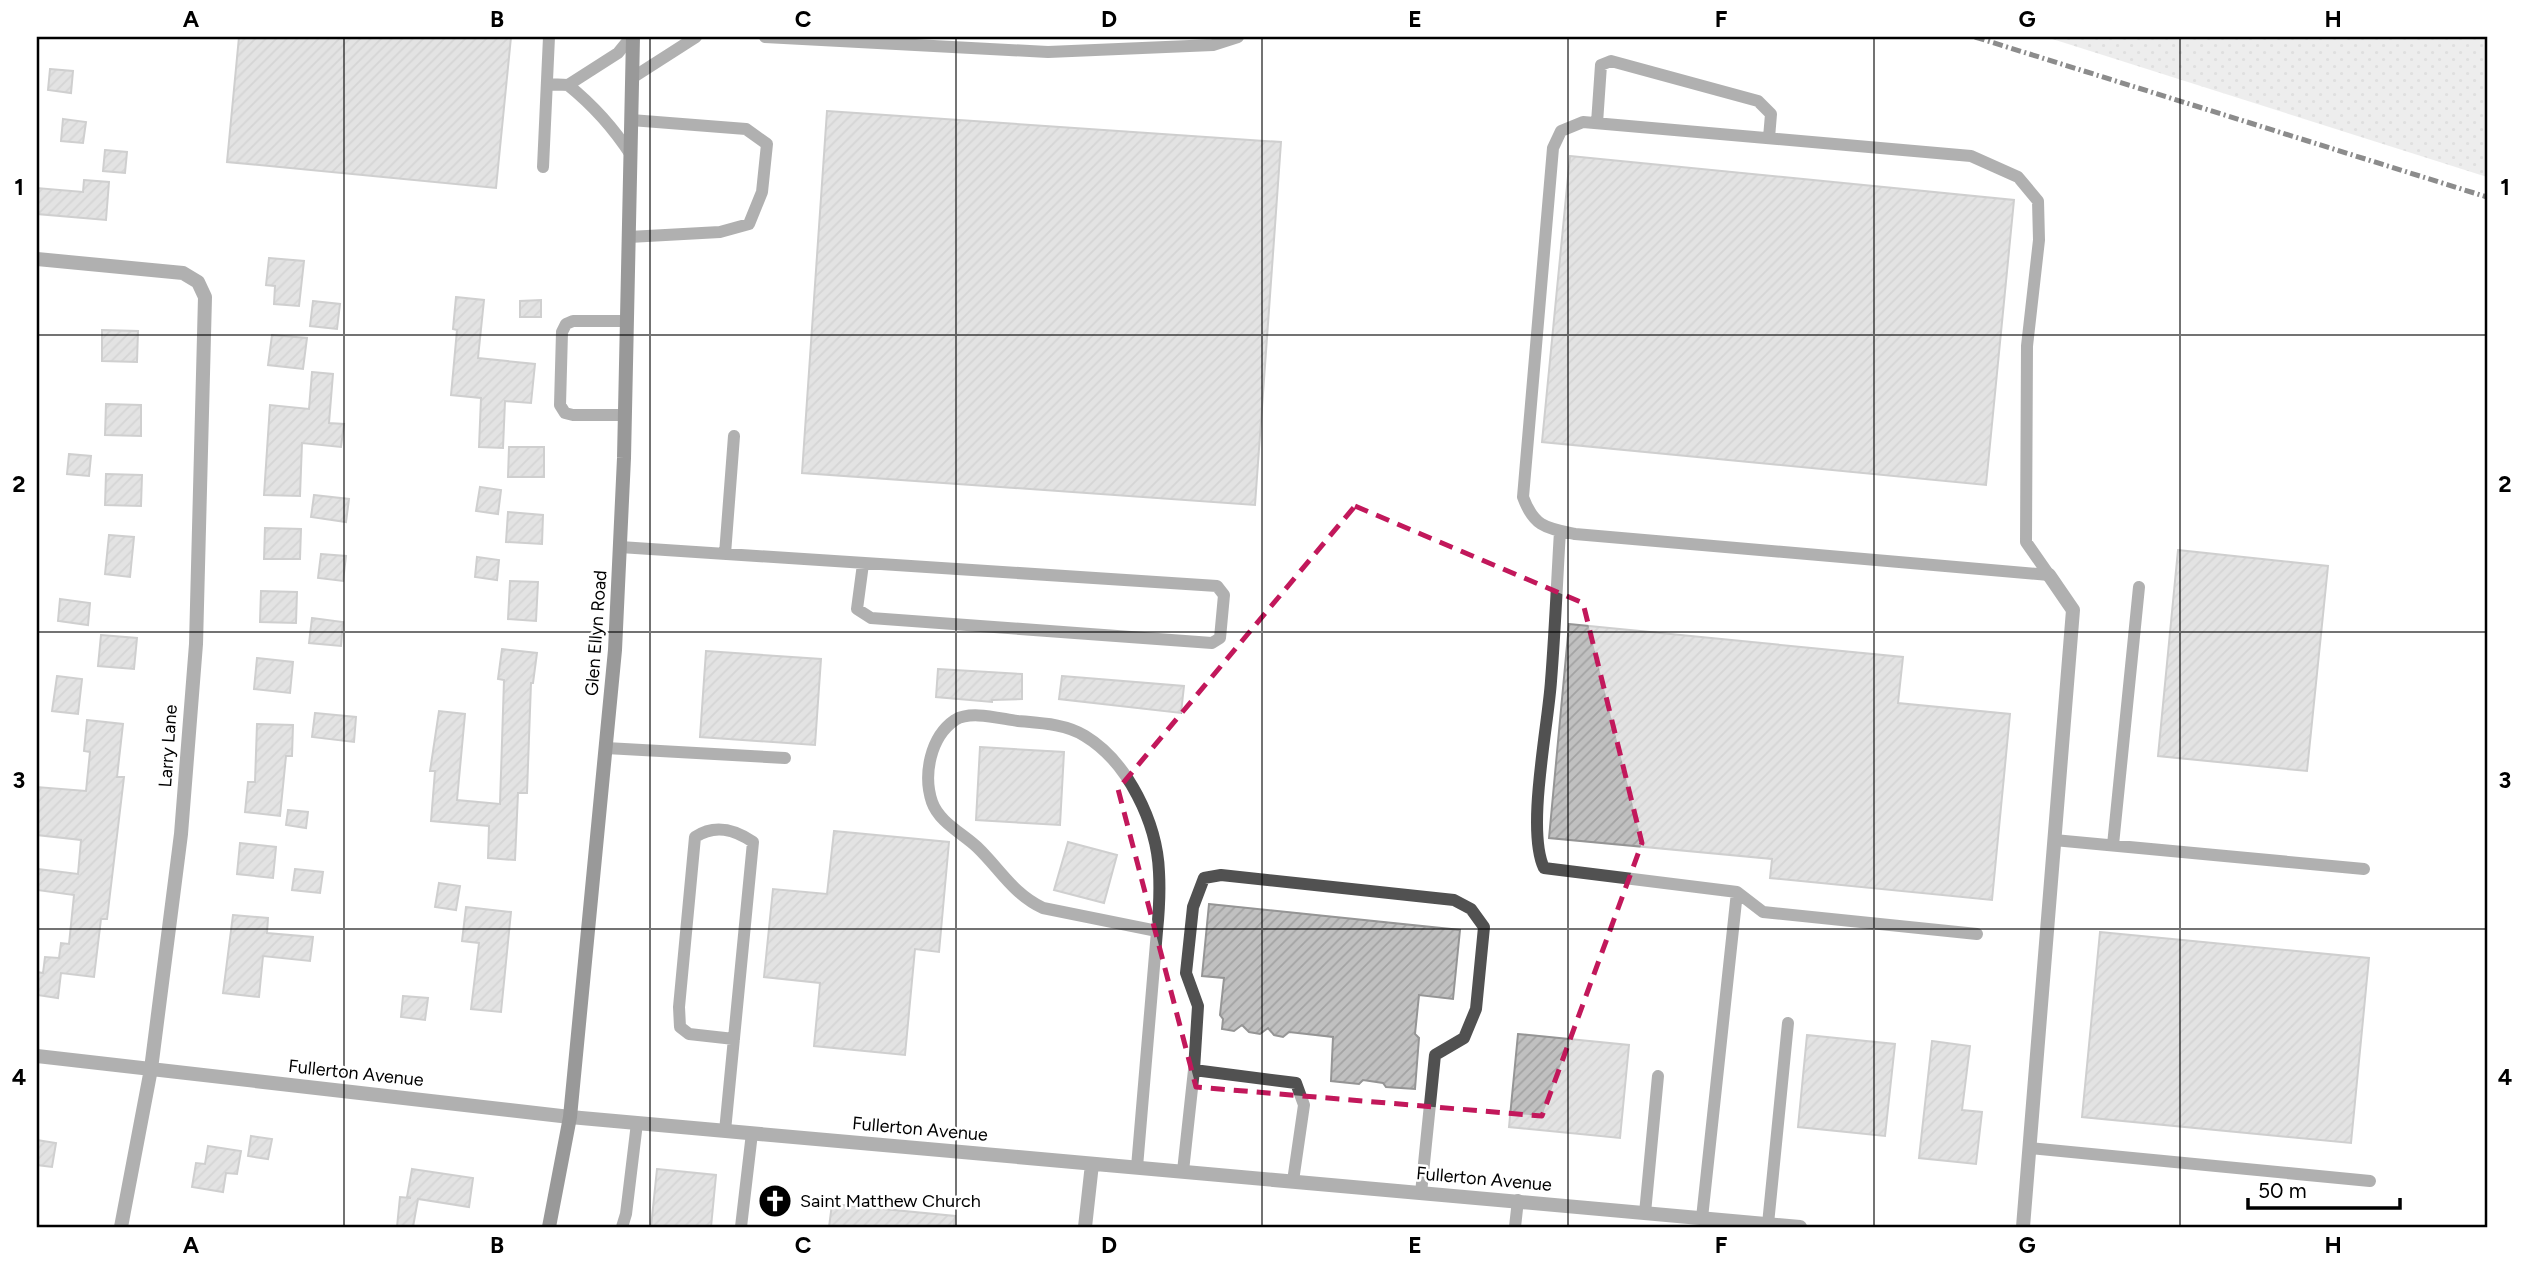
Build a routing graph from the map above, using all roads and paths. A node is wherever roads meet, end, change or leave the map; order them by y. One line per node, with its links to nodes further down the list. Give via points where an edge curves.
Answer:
1 (549, 37): 7 (lane)
2 (632, 37): 6 (street, Glen Ellyn Road); 8 (lane, via 618,53)
3 (696, 37): 6 (lane)
4 (765, 37): 5 (lane, via 1048,52 1213,46)
5 (1238, 37)
6 (632, 78): 9 (street, Glen Ellyn Road)
7 (547, 84): 8 (lane); 13 (lane)
8 (568, 85): 12 (lane, via 614,128)
9 (631, 120): 12 (street, Glen Ellyn Road); 14 (lane, via 746,129 766,144 762,192 749,224 720,232)
10 (1597, 123): 11 (lane); 11 (lane, via 1601,65 1611,61 1758,101 1771,114); 19 (lane, via 1583,122 1561,131 1553,148 1523,497 1529,514 1541,526)
11 (1769, 138): 23 (lane, via 1971,156 2018,177 2038,201 2039,240 2027,346 2026,542)
12 (631, 155): 14 (street, Glen Ellyn Road)
13 (543, 167)
14 (629, 237): 16 (street, Glen Ellyn Road)
15 (37, 259): 36 (street, Larry Lane, via 183,273 198,282 205,297 195,644 181,834)
16 (627, 321): 17 (street, Glen Ellyn Road); 17 (lane, via 566,324 560,405 573,415)
17 (625, 415): 20 (street, Glen Ellyn Road)
18 (734, 436): 21 (lane)
19 (1560, 531): 23 (lane); 30 (lane, via 1536,830 1544,868)
20 (620, 547): 21 (lane); 25 (street, Glen Ellyn Road)
21 (725, 554): 22 (lane)
22 (863, 564): 22 (lane, via 1217,586 1224,595 1220,638 1212,643 871,618 857,609)
23 (2049, 576): 27 (street, via 2073,610)
24 (2139, 587): 28 (lane)
25 (606, 748): 26 (lane); 39 (street, Glen Ellyn Road)
26 (785, 758)
27 (2054, 840): 28 (lane); 43 (street)
28 (2113, 845): 29 (lane)
29 (2364, 869)
30 (1737, 892): 32 (lane, via 1763,912); 52 (lane)
31 (1157, 931): 31 (lane, via 1159,870 1154,842 1140,799 1110,755 1084,735 1048,724 972,716 957,719 943,731 933,746 928,780 932,803 1025,900 1043,908); 45 (lane)
32 (1977, 933)
33 (1788, 1023): 53 (lane)
34 (734, 1039): 34 (lane, via 754,842 739,832 707,829 695,837 680,1027 690,1034); 41 (lane)
35 (37, 1056): 36 (street, Fullerton Avenue)
36 (151, 1069): 39 (street, Fullerton Avenue); 54 (street, Larry Lane)
37 (1194, 1070): 46 (lane); 47 (lane, via 1296,1083 1304,1105); 49 (lane, via 1198,1006 1186,973 1193,907 1204,878 1221,875 1454,900 1471,908 1484,927 1476,1009 1464,1038 1436,1055)
38 (1658, 1076): 51 (lane)
39 (570, 1116): 40 (street, Fullerton Avenue); 55 (street, Glen Ellyn Road)
40 (637, 1123): 41 (street, Fullerton Avenue); 56 (lane)
41 (725, 1130): 42 (street, Fullerton Avenue)
42 (752, 1133): 44 (street, Fullerton Avenue); 57 (lane)
43 (2029, 1147): 48 (lane); 61 (street)
44 (1092, 1164): 45 (street, Fullerton Avenue); 58 (street)
45 (1137, 1167): 46 (street, Fullerton Avenue)
46 (1183, 1171): 47 (street, Fullerton Avenue)
47 (1293, 1181): 49 (street, Fullerton Avenue)
48 (2370, 1181)
49 (1421, 1193): 50 (street, Fullerton Avenue)
50 (1518, 1200): 51 (street, Fullerton Avenue); 59 (lane)
51 (1645, 1213): 52 (street, Fullerton Avenue)
52 (1702, 1218): 53 (street, Fullerton Avenue)
53 (1768, 1224): 60 (street, Fullerton Avenue)
54 (121, 1227)
55 (549, 1227)
56 (622, 1227)
57 (741, 1227)
58 (1086, 1227)
59 (1515, 1227)
60 (1800, 1227)
61 (2023, 1227)

